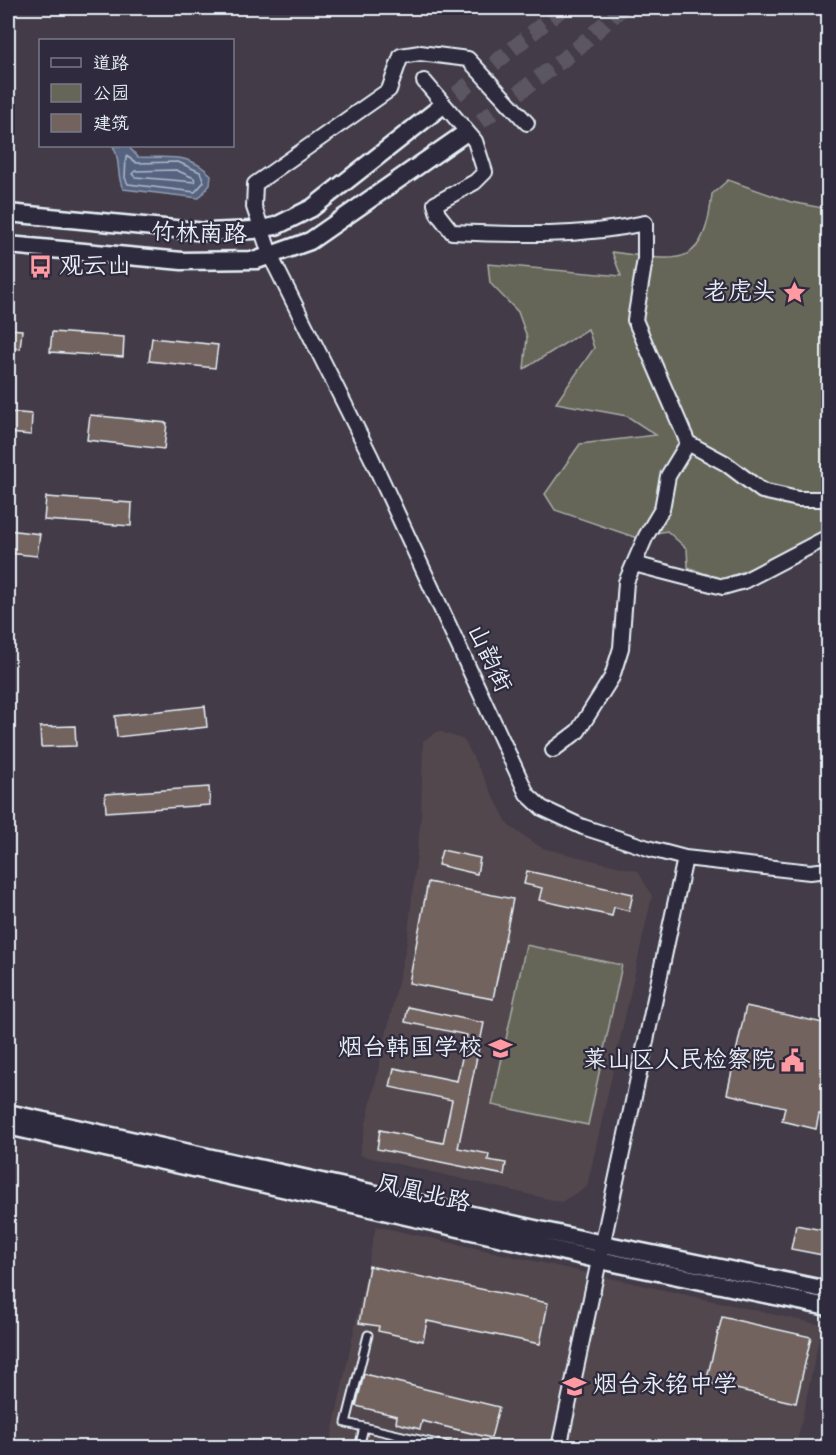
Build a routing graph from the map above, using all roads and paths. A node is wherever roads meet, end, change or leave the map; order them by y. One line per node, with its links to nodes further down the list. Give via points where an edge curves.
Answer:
1 (424, 81): 9 (street, via 475,141 485,172 435,204 452,232 602,232 645,223 645,259 635,320)
2 (438, 109): 6 (street, 竹林南路, via 312,208)
3 (527, 123): 6 (street, 山韵街, via 468,59 420,52 401,56 389,90 255,184 254,207)
4 (461, 136): 8 (street, 竹林南路, via 310,241)
5 (8, 213): 6 (street, 竹林南路, via 206,232)
6 (261, 229): 8 (street, 山韵街)
7 (8, 245): 8 (street, 竹林南路, via 182,261 243,262)
8 (271, 257): 14 (street, 山韵街, via 371,457 527,794 542,808 583,827)
9 (688, 443): 10 (street, via 762,491 798,499); 12 (street, via 668,476 662,509)
10 (828, 499)
11 (828, 537): 12 (street, via 744,581 723,587)
12 (634, 564): 13 (street, via 626,582 621,648 612,677 578,731)
13 (553, 750)
14 (685, 858): 15 (street, 山韵街, via 810,872); 18 (street)
15 (828, 870)
16 (8, 1113): 18 (street, 凤凰北路)
17 (8, 1126): 18 (street, 凤凰北路)
18 (601, 1252): 19 (street, 凤凰北路); 20 (street, 凤凰北路); 25 (street)
19 (828, 1290)
20 (828, 1307)
21 (368, 1335): 22 (lane, via 346,1423)
22 (364, 1427): 23 (lane); 24 (lane)
23 (359, 1448)
24 (455, 1448)
25 (559, 1448)

